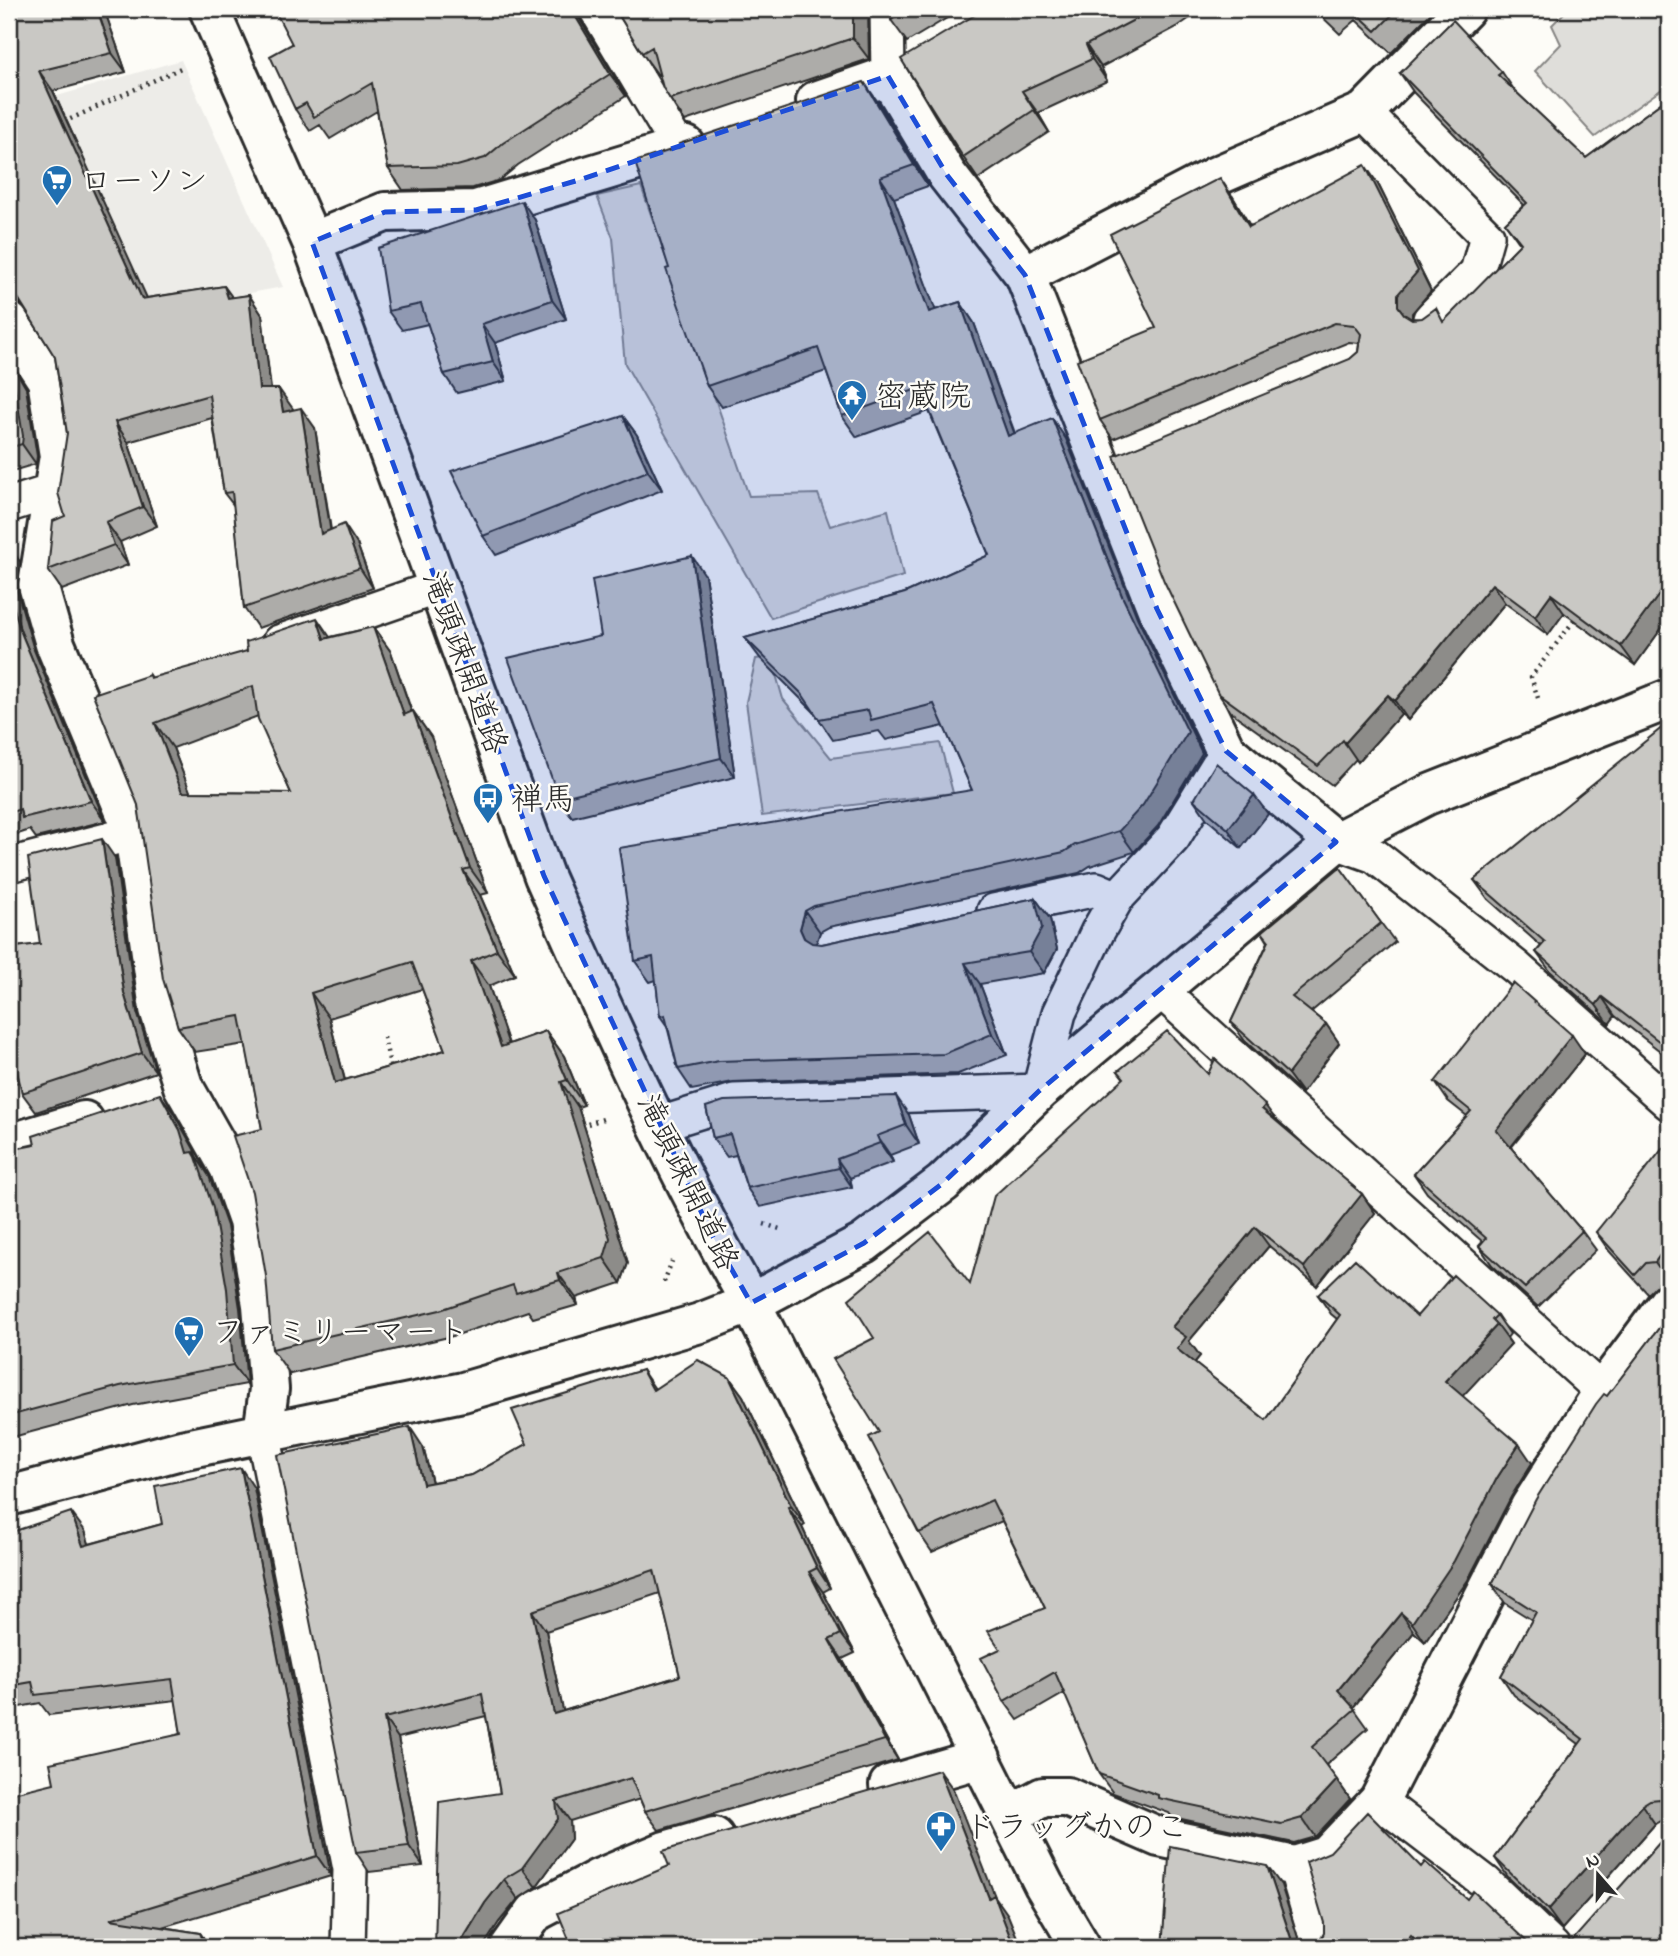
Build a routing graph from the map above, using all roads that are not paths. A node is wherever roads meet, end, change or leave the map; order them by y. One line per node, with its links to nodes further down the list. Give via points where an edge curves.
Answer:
1 (209, 9): 11 (street, 滝頭疎開道路)
2 (596, 9): 10 (lane)
3 (887, 9): 6 (lane)
4 (1465, 9): 7 (street)
5 (920, 56): 6 (lane)
6 (888, 76): 8 (street); 12 (street, via 947,175)
7 (1364, 112): 12 (street, via 1214,177); 13 (lane, via 1487,236 1477,272)
8 (779, 114)
9 (717, 135): 10 (street)
10 (679, 148): 11 (street, via 476,210 385,212)
11 (312, 242): 17 (street, 滝頭疎開道路)
12 (1025, 275): 20 (street, via 1111,460 1157,609)
13 (1430, 319)
14 (9, 322): 15 (street, via 47,380 59,456)
15 (53, 491): 16 (lane); 21 (street, via 38,585 55,644 94,705)
16 (9, 505)
17 (438, 587): 18 (lane); 30 (street, 滝頭疎開道路, via 544,876)
18 (244, 654)
19 (1669, 699): 22 (street, via 1427,796)
20 (1226, 751): 22 (street); 24 (lane, via 1173,838)
21 (134, 833): 23 (lane); 27 (street, via 159,1009)
22 (1336, 842): 26 (street); 29 (lane, via 1375,856 1517,968)
23 (9, 864)
24 (1117, 898): 25 (lane, via 1096,889); 28 (lane, via 1059,1013)
25 (965, 917)
26 (1160, 990): 28 (street); 34 (lane)
27 (183, 1086): 31 (street); 35 (street, via 229,1167 248,1222 262,1305 269,1390)
28 (1039, 1091): 30 (lane, via 734,1101); 33 (street, via 943,1183 864,1244)
29 (1669, 1103)
30 (655, 1114): 33 (street, 滝頭疎開道路, via 713,1237)
31 (9, 1144)
32 (1669, 1302): 34 (street)
33 (751, 1303): 35 (street, via 700,1323 463,1392); 37 (street, 滝頭疎開道路)
34 (1603, 1392): 39 (street, via 1530,1507)
35 (263, 1433): 36 (street); 44 (lane, via 350,1869)
36 (9, 1496)
37 (981, 1758): 38 (street); 40 (street, 滝頭疎開道路)
38 (849, 1797)
39 (1379, 1801): 42 (street, via 1327,1856); 43 (lane)
40 (1009, 1815): 42 (street, via 1043,1797 1067,1797 1159,1837); 46 (street, 滝頭疎開道路)
41 (744, 1828): 45 (street, via 665,1851 598,1878 535,1912)
42 (1294, 1866): 47 (lane)
43 (1568, 1944)
44 (348, 1947)
45 (510, 1947)
46 (1081, 1947)
47 (1319, 1947)

